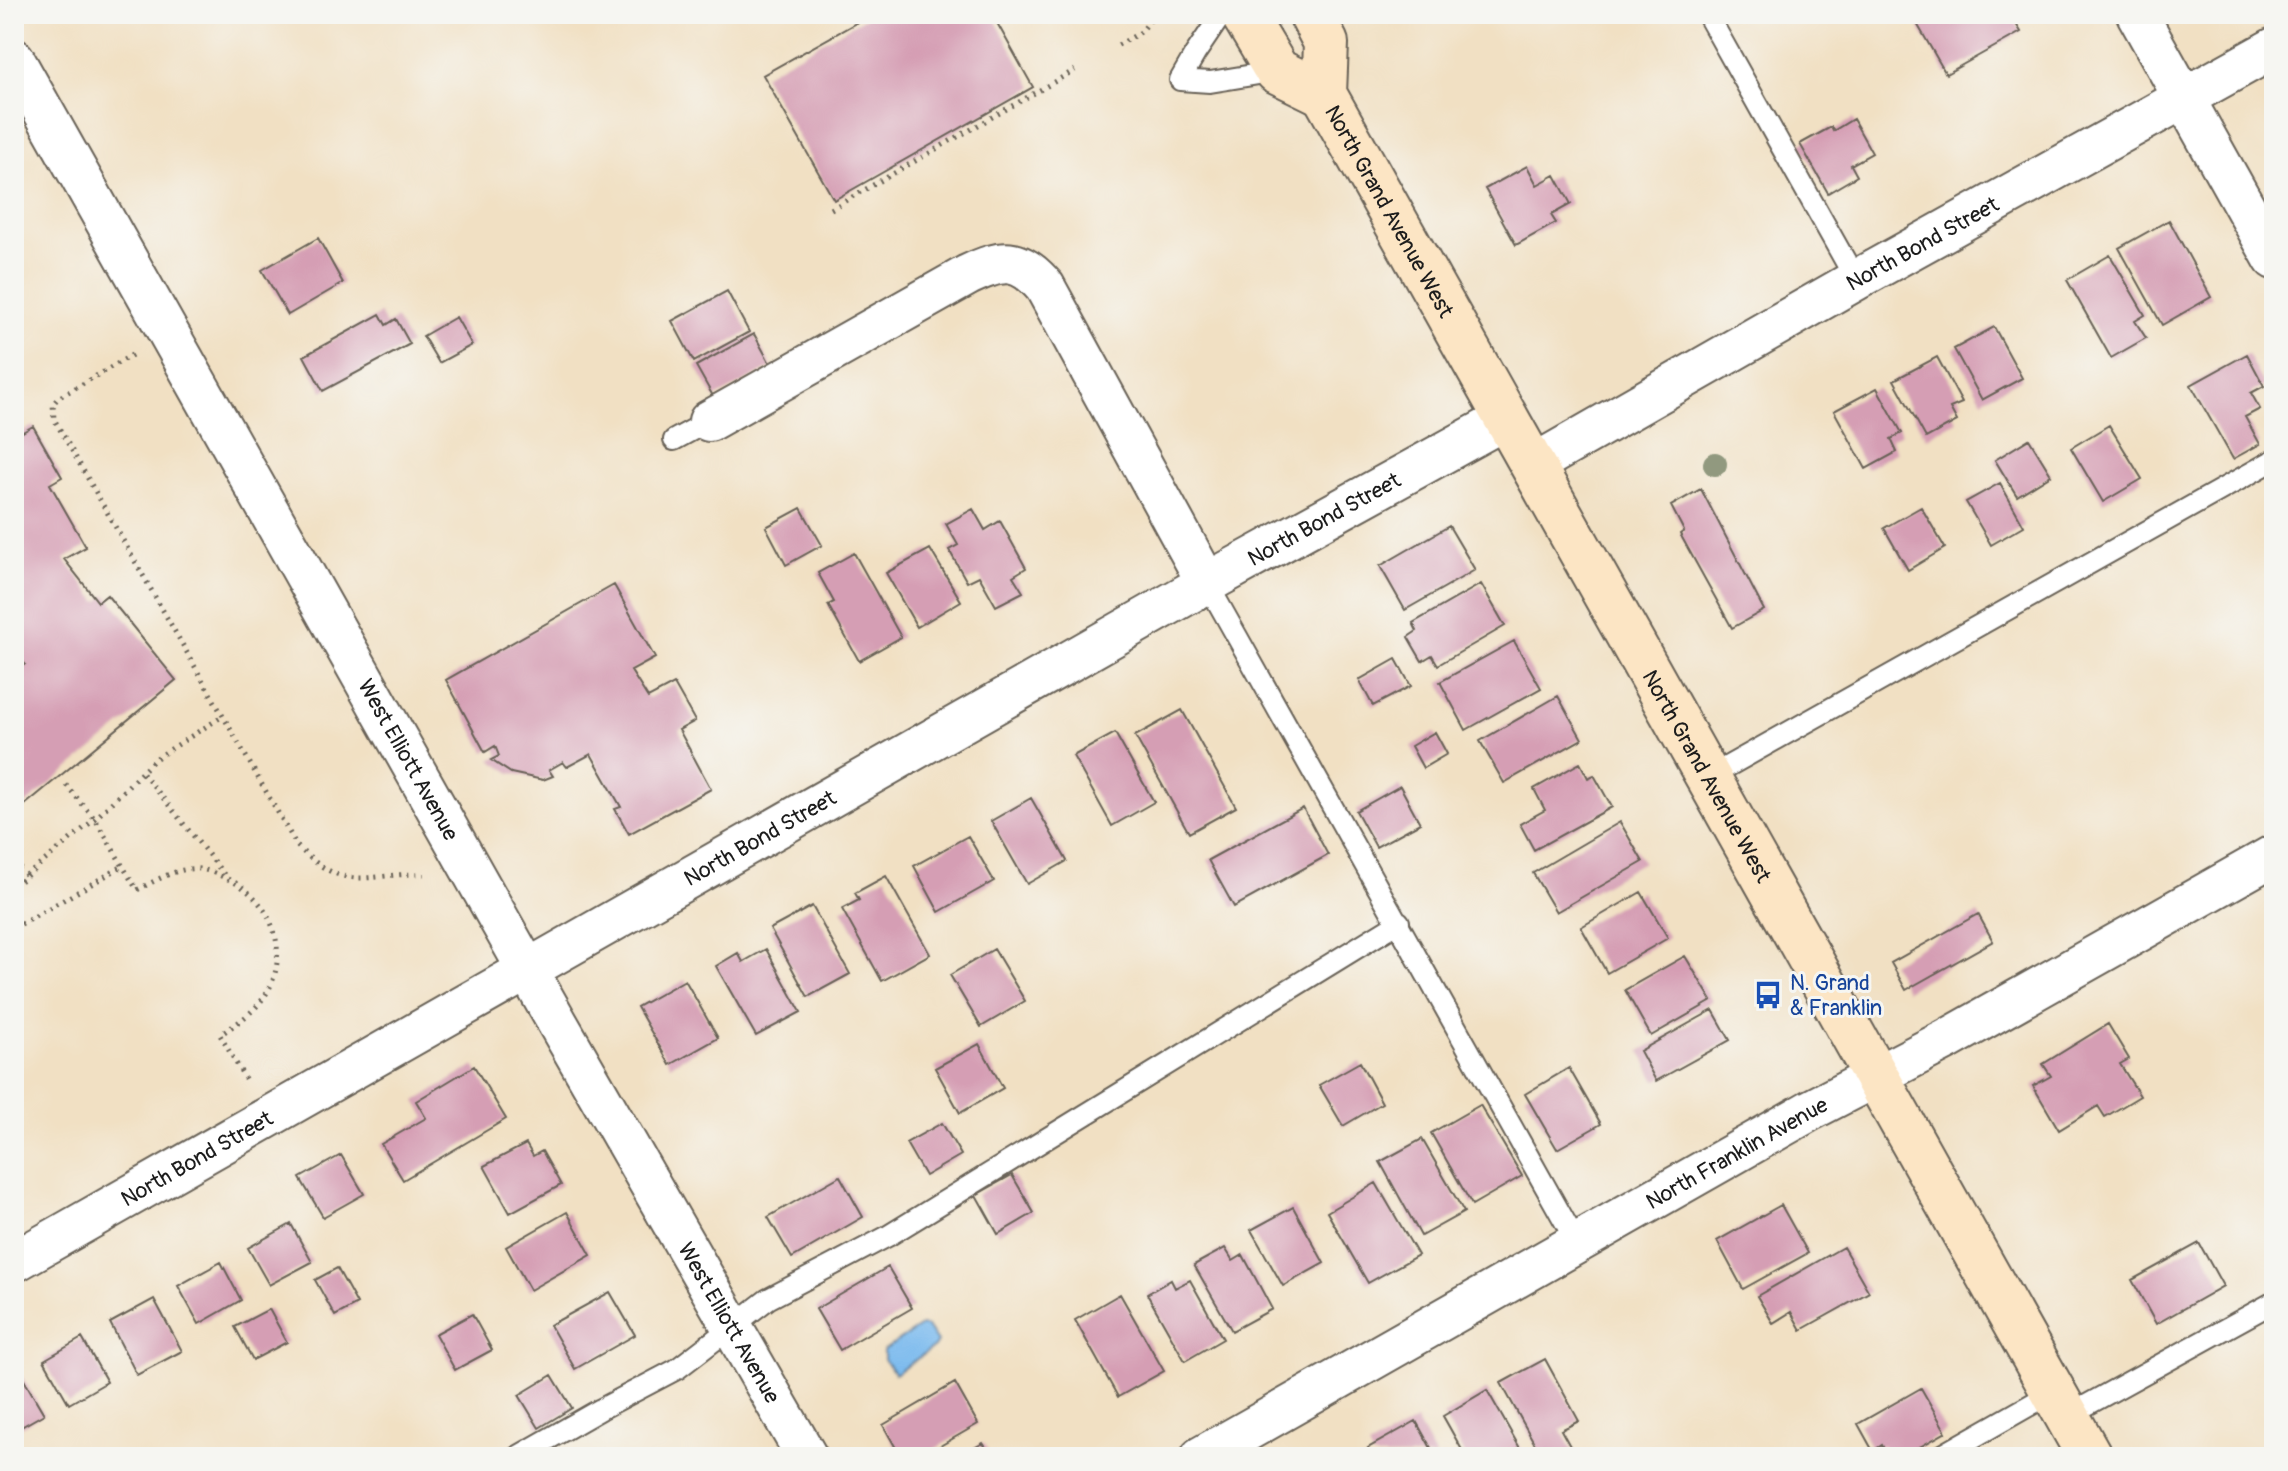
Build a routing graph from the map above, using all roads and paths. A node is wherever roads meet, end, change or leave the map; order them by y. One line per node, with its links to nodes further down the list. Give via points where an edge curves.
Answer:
1 (1155, 14): 7 (path, via 1141,32)
2 (1222, 14): 11 (lane, via 1180,80 1210,82)
3 (1243, 14): 11 (main road)
4 (1311, 14): 12 (main road, North Grand Avenue West, via 1326,43)
5 (1707, 14): 16 (lane)
6 (2137, 14): 13 (street)
7 (1118, 45)
8 (2274, 48): 13 (street, North Bond Street)
9 (14, 59): 38 (street, West Elliott Avenue)
10 (1075, 70): 14 (path)
11 (1277, 71): 12 (main road, North Grand Avenue West)
12 (1324, 94): 18 (main road, North Grand Avenue West)
13 (2183, 98): 15 (street); 16 (street, North Bond Street)
14 (831, 209)
15 (2274, 259)
16 (1856, 280): 22 (street, North Bond Street)
17 (132, 355): 24 (path, via 58,398 54,419)
18 (1507, 418): 22 (main road, North Grand Avenue West); 23 (street, North Bond Street)
19 (709, 421): 20 (lane); 23 (street, via 968,275 988,265 1019,264 1045,287)
20 (674, 440)
21 (2274, 460): 26 (lane)
22 (1533, 465): 26 (main road, North Grand Avenue West)
23 (1207, 583): 36 (lane); 38 (street, North Bond Street)
24 (223, 716): 25 (path, via 155,759); 32 (path, via 297,846 310,859 354,879)
25 (143, 773): 28 (path); 34 (path)
26 (1707, 778): 39 (main road, North Grand Avenue West)
27 (66, 785): 28 (path)
28 (95, 819): 31 (path); 33 (path)
29 (2274, 855): 39 (street, North Franklin Avenue)
30 (14, 861): 33 (path)
31 (123, 866): 34 (path, via 137,890 191,868); 37 (path)
32 (424, 874)
33 (27, 876): 35 (path)
34 (228, 879): 40 (path, via 262,905 275,929 278,957 269,988 250,1014 220,1035)
35 (14, 886)
36 (1399, 922): 41 (lane); 44 (lane, via 888,1236 768,1299)
37 (14, 928)
38 (529, 970): 42 (street, North Bond Street); 44 (street, West Elliott Avenue)
39 (1875, 1076): 41 (street, North Franklin Avenue); 45 (main road, North Grand Avenue West)
40 (247, 1082)
41 (1578, 1245): 48 (street, North Franklin Avenue)
42 (14, 1262)
43 (2274, 1302): 45 (lane)
44 (732, 1325): 46 (lane, via 677,1369); 47 (street, West Elliott Avenue)
45 (2060, 1404): 49 (lane); 50 (main road, North Grand Avenue West)
46 (517, 1457)
47 (807, 1457)
48 (1201, 1457)
49 (1939, 1457)
50 (2090, 1457)

